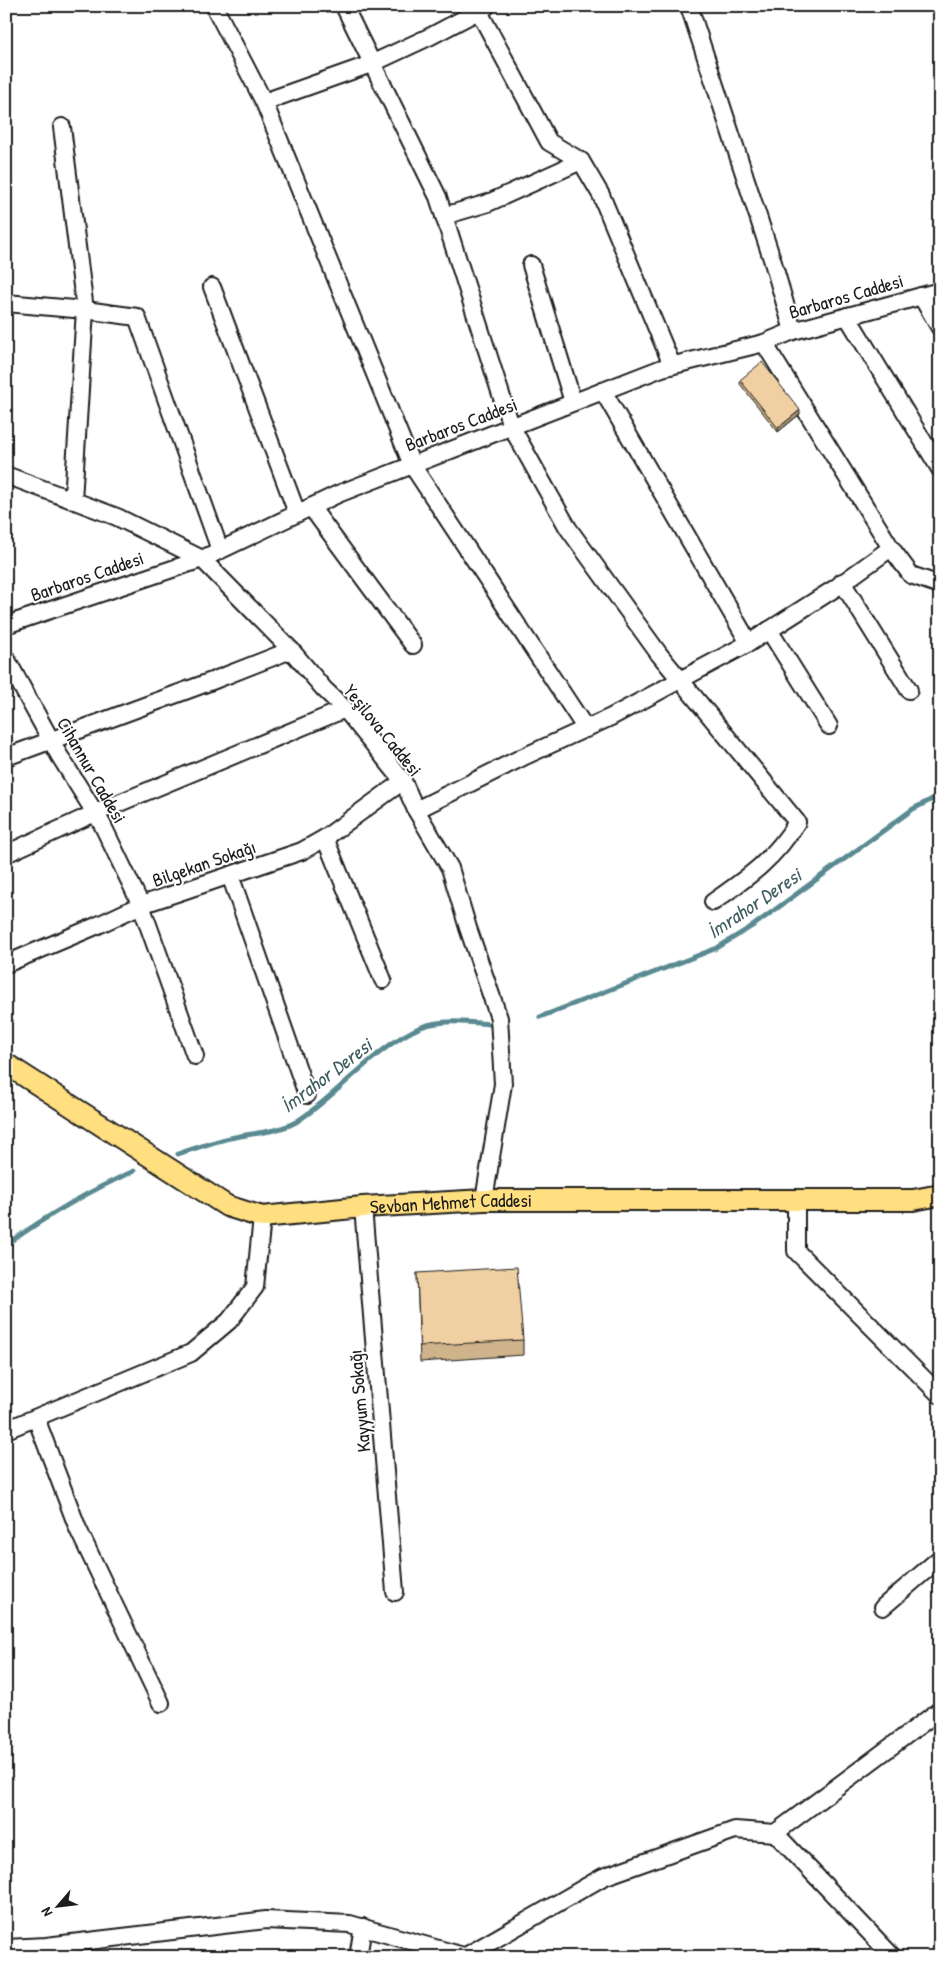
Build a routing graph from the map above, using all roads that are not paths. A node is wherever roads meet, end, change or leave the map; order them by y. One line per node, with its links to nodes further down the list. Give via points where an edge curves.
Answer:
1 (214, 6): 6 (street)
2 (344, 6): 5 (street)
3 (689, 6): 18 (street)
4 (481, 8): 5 (street); 8 (street, via 549,142)
5 (371, 64): 6 (street); 9 (street)
6 (264, 102): 24 (street)
7 (62, 127): 15 (street)
8 (581, 161): 9 (street, via 488,203); 20 (street, via 601,195)
9 (444, 216): 23 (street)
10 (531, 265): 22 (street)
11 (212, 287): 28 (street)
12 (940, 291): 13 (street, Barbaros Caddesi)
13 (921, 296): 16 (street, Barbaros Caddesi); 17 (street)
14 (6, 304): 15 (street)
15 (85, 310): 27 (street); 30 (street, via 137,317)
16 (847, 316): 18 (street, Barbaros Caddesi); 25 (street)
17 (940, 328)
18 (793, 331): 19 (street, Barbaros Caddesi)
19 (764, 343): 20 (street, Barbaros Caddesi); 29 (street)
20 (672, 365): 21 (street, Barbaros Caddesi)
21 (603, 390): 22 (street, Barbaros Caddesi); 36 (street)
22 (573, 402): 23 (street, Barbaros Caddesi)
23 (511, 426): 24 (street, Barbaros Caddesi); 40 (street, via 568,528)
24 (412, 465): 28 (street, Barbaros Caddesi); 44 (street)
25 (940, 469)
26 (6, 475): 27 (street, Yeşilova Caddesi)
27 (74, 500): 31 (street, Yeşilova Caddesi, via 117,517)
28 (304, 510): 30 (street, Barbaros Caddesi); 37 (street)
29 (891, 548): 32 (street); 33 (street, via 911,575)
30 (220, 550): 31 (street, Barbaros Caddesi)
31 (202, 559): 34 (street, Barbaros Caddesi); 38 (street, Yeşilova Caddesi)
32 (842, 582): 35 (street); 41 (street)
33 (940, 585)
34 (6, 625)
35 (769, 630): 36 (street); 43 (street)
36 (749, 643): 40 (street)
37 (412, 645)
38 (291, 650): 42 (street, Yeşilova Caddesi); 45 (street)
39 (6, 658): 45 (street, Cihannur Caddesi)
40 (679, 679): 44 (street); 53 (street, via 797,822 762,867)
41 (909, 690)
42 (345, 709): 47 (street, Yeşilova Caddesi); 49 (street)
43 (829, 726)
44 (586, 728): 48 (street)
45 (50, 740): 46 (street); 49 (street, Cihannur Caddesi)
46 (6, 757)
47 (403, 781): 48 (street, Yeşilova Caddesi); 50 (street, Bilgekan Sokağı)
48 (416, 810): 62 (street, Yeşilova Caddesi, via 450,868 499,1018 502,1084)
49 (95, 812): 51 (street); 54 (street, Cihannur Caddesi)
50 (325, 838): 52 (street, Bilgekan Sokağı, via 302,850); 56 (street)
51 (6, 854)
52 (230, 875): 54 (street, Bilgekan Sokağı); 59 (street)
53 (713, 902)
54 (141, 905): 55 (street, Bilgekan Sokağı); 57 (street, Cihannur Caddesi)
55 (6, 964)
56 (383, 980)
57 (195, 1056)
58 (6, 1064): 64 (main road, Sevban Mehmet Caddesi, via 228,1206)
59 (307, 1095)
60 (940, 1195): 61 (main road, Sevban Mehmet Caddesi, via 912,1200)
61 (796, 1199): 62 (main road, Sevban Mehmet Caddesi); 65 (street, via 796,1251)
62 (484, 1200): 63 (main road, Sevban Mehmet Caddesi)
63 (363, 1207): 64 (main road, Sevban Mehmet Caddesi); 69 (street, Kayyum Sokağı)
64 (262, 1217): 66 (street, via 255,1288 229,1321 191,1353)
65 (940, 1396)
66 (36, 1418): 67 (street); 71 (street, via 78,1529)
67 (6, 1430)
68 (940, 1558): 70 (street)
69 (395, 1592)
70 (883, 1607)
71 (161, 1703)
72 (940, 1710): 73 (street)
73 (775, 1832): 77 (street, via 735,1830 603,1877); 79 (street)
74 (363, 1927): 76 (street, via 266,1920); 77 (street); 78 (street)
75 (6, 1948): 76 (street)
76 (45, 1951)
77 (467, 1956)
78 (358, 1957)
79 (893, 1957)

